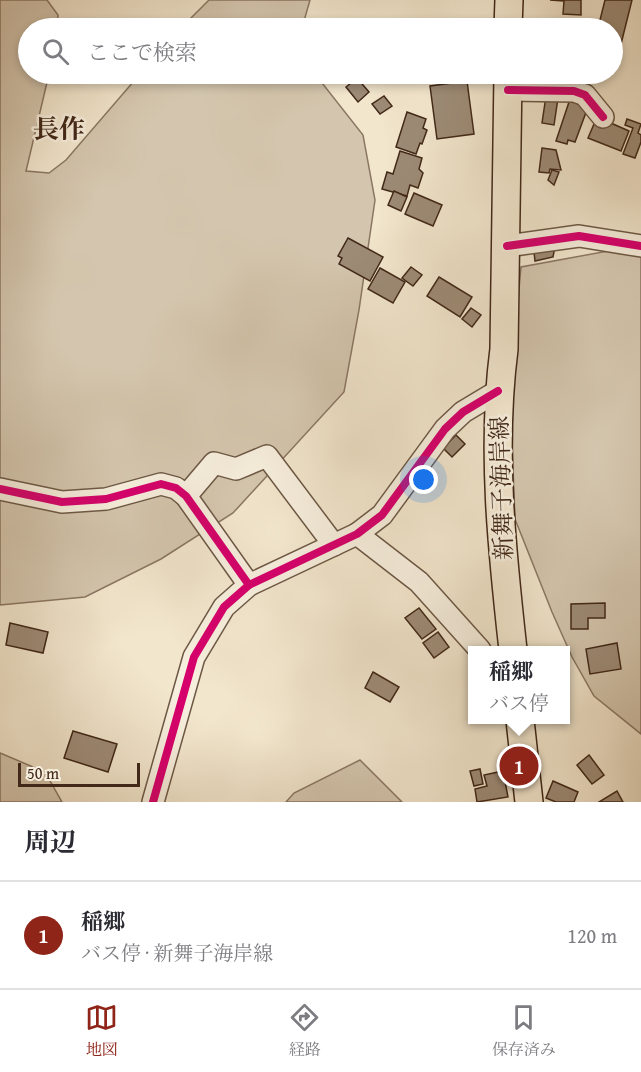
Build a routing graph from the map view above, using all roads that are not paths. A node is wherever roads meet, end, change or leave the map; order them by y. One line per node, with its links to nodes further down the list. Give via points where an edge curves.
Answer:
1 (509, 0): 2 (main road)
2 (508, 18)
3 (508, 84): 6 (main road, 新舞子海岸線)
4 (524, 84): 5 (street, via 574,90 585,95)
5 (603, 117)
6 (507, 246): 7 (street, via 579,236); 8 (main road, 新舞子海岸線, via 504,349)
7 (641, 246)
8 (498, 391): 11 (street, via 463,412 445,429 382,515); 15 (main road, 新舞子海岸線, via 501,542)
9 (0, 489): 10 (street, via 62,502 106,500 161,484)
10 (186, 496): 12 (street, via 214,463 236,469 267,456); 13 (street)
11 (357, 534): 12 (street); 14 (street, via 419,582)
12 (334, 544): 13 (street)
13 (249, 585): 17 (street, via 224,607 194,657)
14 (476, 646)
15 (512, 646)
16 (520, 724): 18 (main road)
17 (153, 802)
18 (529, 802)

